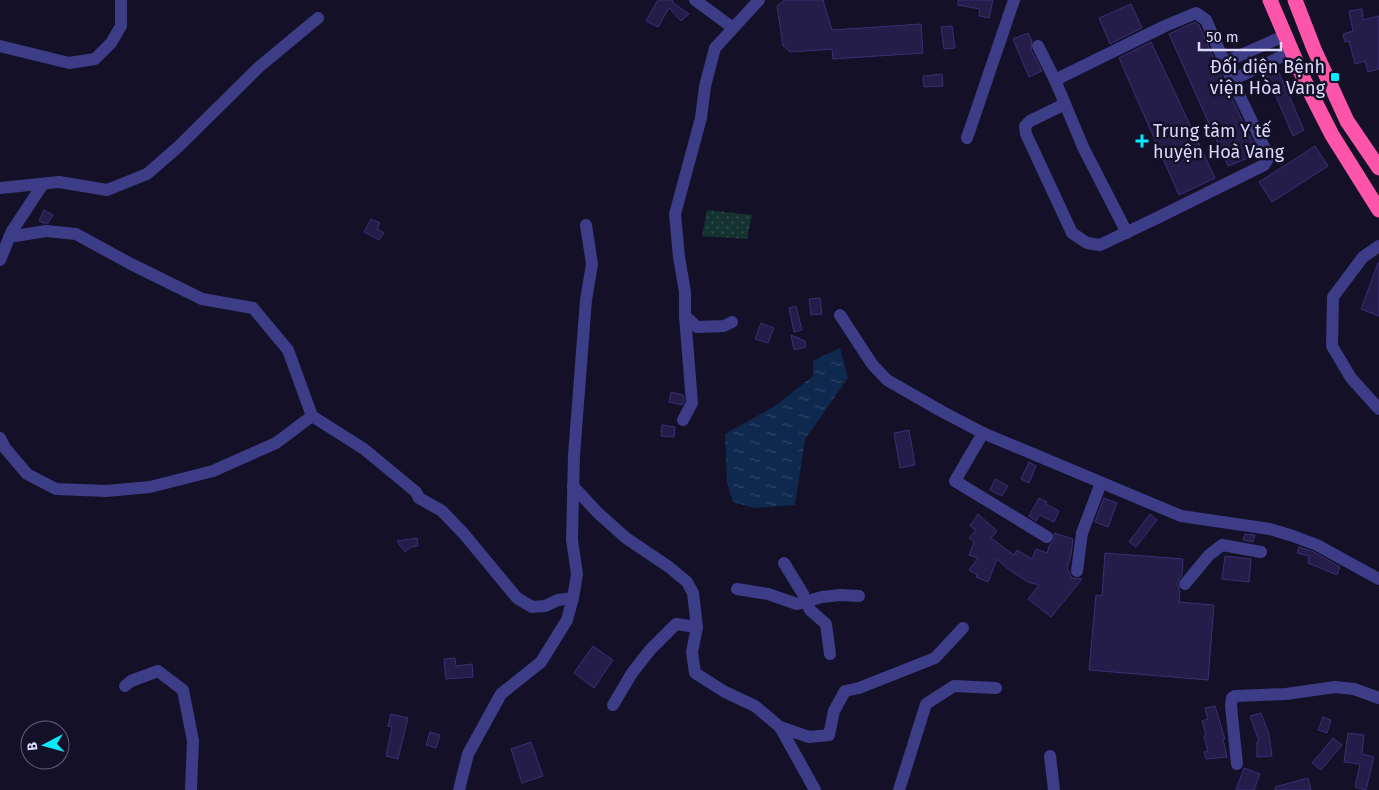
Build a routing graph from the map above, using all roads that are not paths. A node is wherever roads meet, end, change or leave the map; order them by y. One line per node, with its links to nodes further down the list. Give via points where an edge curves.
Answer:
1 (121, 0): 10 (street, via 121,26 111,44 95,59 69,62)
2 (696, 0): 8 (street)
3 (759, 0): 8 (street)
4 (1014, 0): 17 (street)
5 (1270, 0): 9 (highway)
6 (1295, 0): 18 (highway, via 1347,121)
7 (318, 18): 19 (street, via 259,67 147,174 107,190 59,182)
8 (733, 28): 28 (street, via 715,48 710,60 701,118 675,214 686,292)
9 (1284, 36): 12 (highway); 13 (street)
10 (0, 46)
11 (1038, 46): 14 (street)
12 (1291, 52): 15 (street); 21 (highway, via 1332,135)
13 (1225, 62): 14 (street, via 1206,20 1196,14); 15 (street)
14 (1055, 80): 16 (street)
15 (1232, 80): 23 (street, via 1269,157 1264,165)
16 (1065, 104): 23 (street); 23 (street, via 1030,120 1025,126 1072,233 1087,243 1100,245)
17 (966, 138)
18 (1379, 168)
19 (44, 184): 20 (street); 24 (street)
20 (0, 188)
21 (1379, 210)
22 (586, 225): 36 (street, via 592,264 586,300)
23 (1127, 233)
24 (9, 237): 26 (street); 31 (street, via 46,231 76,234 202,299 253,308 288,350)
25 (1379, 246): 30 (street, via 1363,257 1334,297 1332,346 1351,378)
26 (0, 260)
27 (840, 315): 33 (street, via 872,364 887,380)
28 (685, 316): 29 (street, via 697,327 724,326); 32 (street, via 692,402)
29 (732, 322)
30 (1379, 409)
31 (312, 416): 34 (street, via 276,443 213,471 150,487 106,491 56,489 27,474); 45 (street, via 364,449 419,498 442,511 518,598 532,607)
32 (683, 420)
33 (983, 433): 35 (street); 37 (street, via 955,481)
34 (0, 438)
35 (1101, 483): 40 (street, via 1082,532); 41 (street, via 1180,516 1270,529 1293,536)
36 (573, 486): 45 (street, via 572,540 577,574); 47 (street, via 626,538 687,582 693,593)
37 (1047, 537)
38 (1261, 552): 42 (street, via 1222,545 1209,555)
39 (784, 563): 46 (street)
40 (1077, 571)
41 (1379, 579)
42 (1185, 584)
43 (737, 589): 46 (street, via 768,594 797,604)
44 (859, 596): 46 (street, via 840,595)
45 (573, 598): 58 (street, via 567,620 541,662 501,694 468,754)
46 (806, 601): 49 (street, via 810,610 826,624)
47 (697, 627): 53 (street, via 676,624 632,673); 54 (street, via 692,652 695,674 755,706)
48 (963, 628): 54 (street, via 935,658 845,691 834,711 829,735 809,737)
49 (830, 654)
50 (125, 686): 57 (street, via 158,671 184,690 193,741)
51 (996, 688): 60 (street, via 954,686 926,704)
52 (1379, 698): 56 (street, via 1354,689 1335,687 1286,694 1235,696 1231,706)
53 (613, 705)
54 (780, 727): 59 (street)
55 (1050, 756): 61 (street)
56 (1237, 764)
57 (190, 790)
58 (458, 790)
59 (815, 790)
60 (899, 790)
61 (1054, 790)

